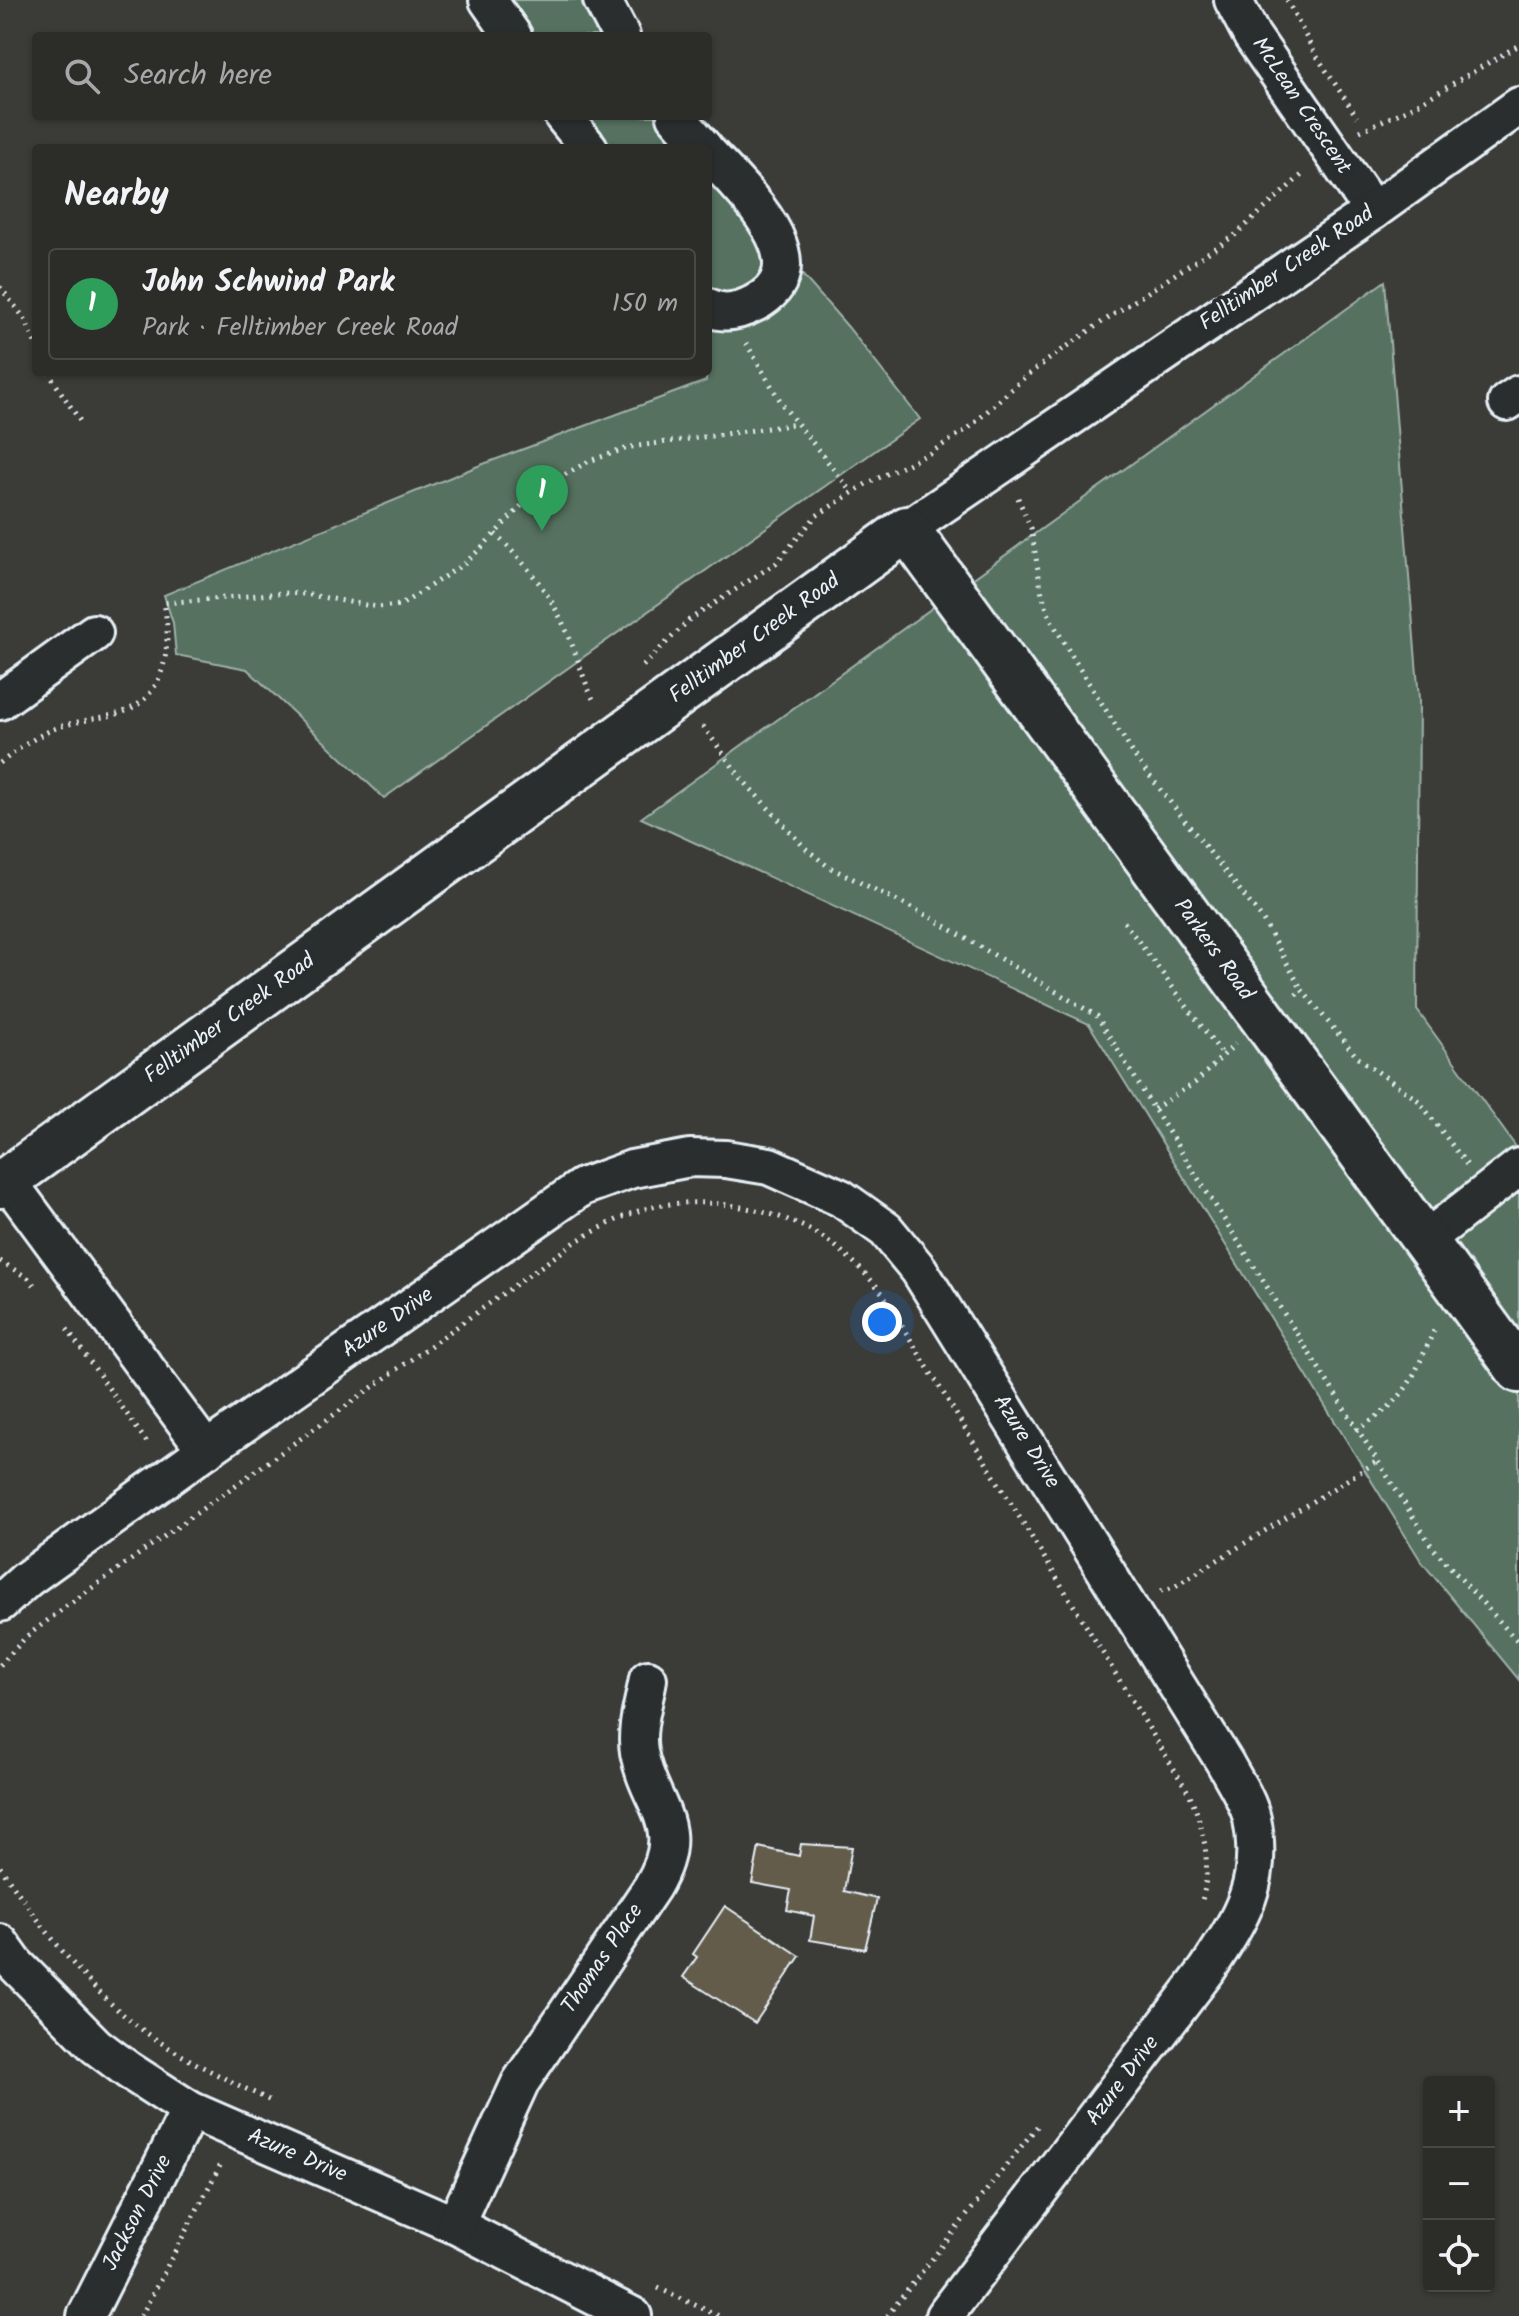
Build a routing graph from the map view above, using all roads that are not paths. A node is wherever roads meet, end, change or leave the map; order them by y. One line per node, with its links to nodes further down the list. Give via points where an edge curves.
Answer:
1 (488, 0): 4 (street)
2 (602, 0): 5 (street)
3 (1233, 0): 12 (street, McLean Crescent, via 1252,36)
4 (510, 32)
5 (619, 32)
6 (1519, 106): 12 (street, Felltimber Creek Road)
7 (566, 120): 9 (street)
8 (680, 120): 10 (street)
9 (586, 144)
10 (700, 144)
11 (712, 158): 13 (street, via 767,221 781,252 778,280 768,294 750,306)
12 (1373, 211): 14 (street, Felltimber Creek Road)
13 (718, 309)
14 (907, 529): 18 (main road, Felltimber Creek Road); 19 (main road, Parkers Road)
15 (94, 633): 16 (street)
16 (0, 701)
17 (1519, 1167): 19 (street)
18 (4, 1182): 21 (street)
19 (1425, 1240): 20 (main road, Parkers Road)
20 (1519, 1370)
21 (206, 1450): 22 (street, Azure Drive); 29 (street, Azure Drive, via 582,1187 632,1169 690,1158 769,1166 841,1198 886,1230 919,1270 1225,1763 1252,1817 1256,1873 1238,1922 1207,1970)
22 (0, 1603)
23 (648, 1679): 26 (street, Thomas Place, via 638,1744 666,1824 661,1869 520,2083)
24 (0, 1943): 25 (street, Azure Drive, via 96,2046)
25 (190, 2110): 26 (street, Azure Drive); 27 (street, Jackson Drive)
26 (455, 2225): 28 (street, Azure Drive)
27 (86, 2316)
28 (633, 2316)
29 (944, 2316)

